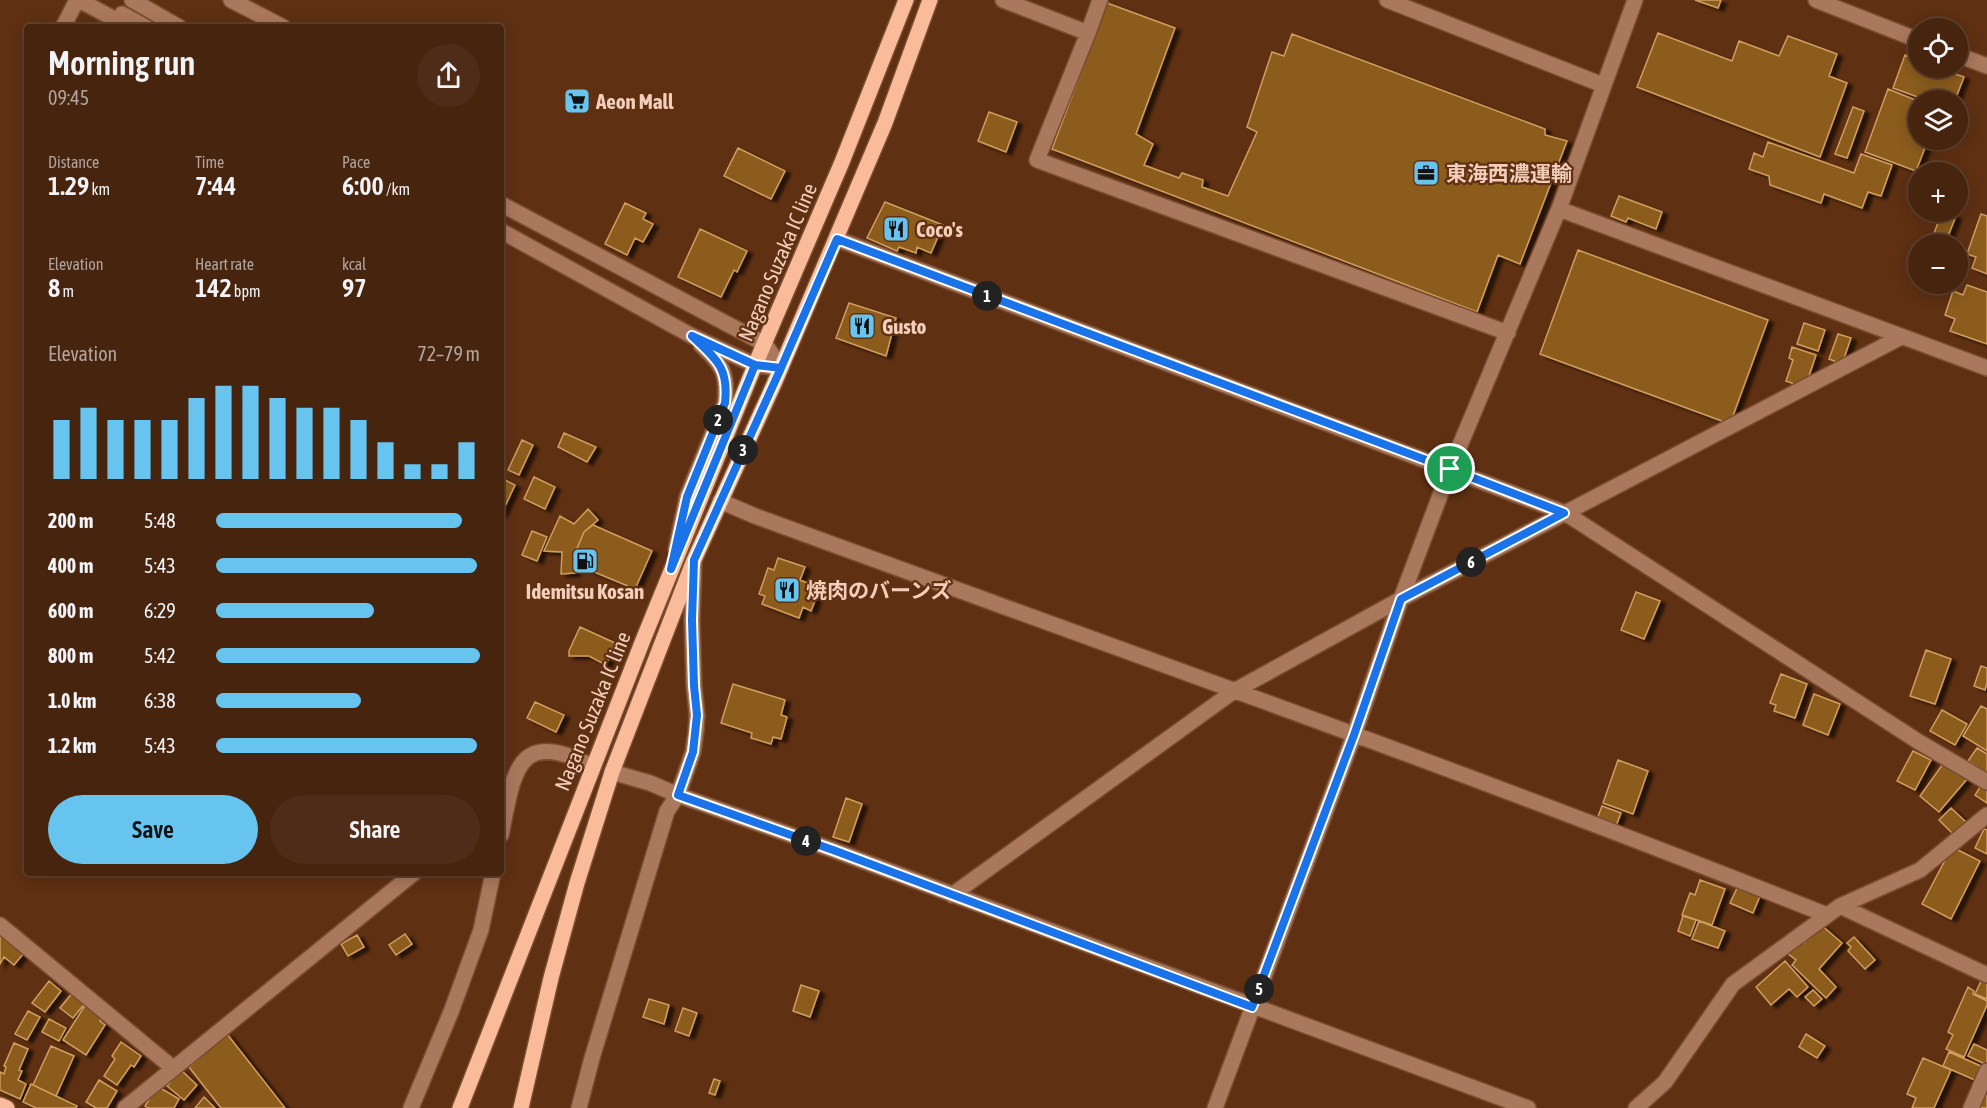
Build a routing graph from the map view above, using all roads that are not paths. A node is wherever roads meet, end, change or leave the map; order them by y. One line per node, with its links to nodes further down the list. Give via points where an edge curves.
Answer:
1 (78, 0): 12 (street); 13 (street)
2 (98, 0): 14 (street)
3 (132, 0): 15 (street)
4 (231, 0): 16 (street)
5 (906, 0): 29 (main road, Nagano Suzaka IC line)
6 (930, 0): 25 (main road, Nagano Suzaka IC line)
7 (1003, 0): 17 (street)
8 (1100, 0): 17 (street)
9 (1387, 0): 21 (street)
10 (1635, 0): 21 (street)
11 (1816, 0): 18 (street)
12 (65, 24)
13 (123, 24)
14 (141, 24)
15 (174, 24)
16 (277, 24)
17 (1088, 33): 26 (street, via 1037,160)
18 (1908, 36)
19 (1968, 59): 20 (street)
20 (1987, 66)
21 (1603, 85): 23 (street)
22 (504, 206): 29 (street)
23 (1559, 209): 26 (street); 28 (street)
24 (504, 233): 27 (street)
25 (837, 239): 31 (main road, Nagano Suzaka IC line); 33 (street)
26 (1508, 333): 33 (street)
27 (692, 336): 30 (street); 37 (street, via 724,371 725,403 687,497)
28 (1901, 337): 32 (street); 35 (street)
29 (765, 344): 30 (main road, Nagano Suzaka IC line); 31 (street)
30 (755, 365): 31 (street); 37 (main road, Nagano Suzaka IC line)
31 (781, 368): 34 (main road, Nagano Suzaka IC line)
32 (1987, 368)
33 (1450, 469): 35 (street); 38 (street)
34 (720, 501): 36 (main road, Nagano Suzaka IC line); 39 (street)
35 (1564, 513): 38 (street); 43 (street)
36 (694, 560): 42 (main road, Nagano Suzaka IC line); 44 (street, via 692,620 697,715 693,752)
37 (671, 569): 41 (main road, Nagano Suzaka IC line)
38 (1401, 599): 39 (street); 40 (street)
39 (1234, 691): 40 (street); 49 (street)
40 (1354, 735): 50 (street); 53 (street)
41 (592, 766): 46 (street, via 556,751 544,751 524,760 513,780); 60 (main road, Nagano Suzaka IC line)
42 (612, 772): 44 (street); 61 (main road, Nagano Suzaka IC line, via 556,956)
43 (1987, 782)
44 (678, 795): 49 (street); 62 (street, via 667,811)
45 (1987, 815): 50 (street, via 1920,870)
46 (504, 817)
47 (410, 876): 54 (street)
48 (492, 876): 59 (street, via 481,930 452,1012)
49 (952, 895): 53 (street)
50 (1834, 910): 52 (street); 65 (street, via 1733,984 1665,1082)
51 (0, 925): 54 (street)
52 (1987, 975)
53 (1252, 1007): 63 (street); 64 (street)
54 (173, 1068): 58 (street)
55 (1987, 1071): 66 (street)
56 (0, 1105): 57 (main road)
57 (7, 1108)
58 (125, 1108)
59 (411, 1108)
60 (460, 1108)
61 (521, 1108)
62 (579, 1108)
63 (1215, 1108)
64 (1528, 1108)
65 (1636, 1108)
66 (1971, 1108)

